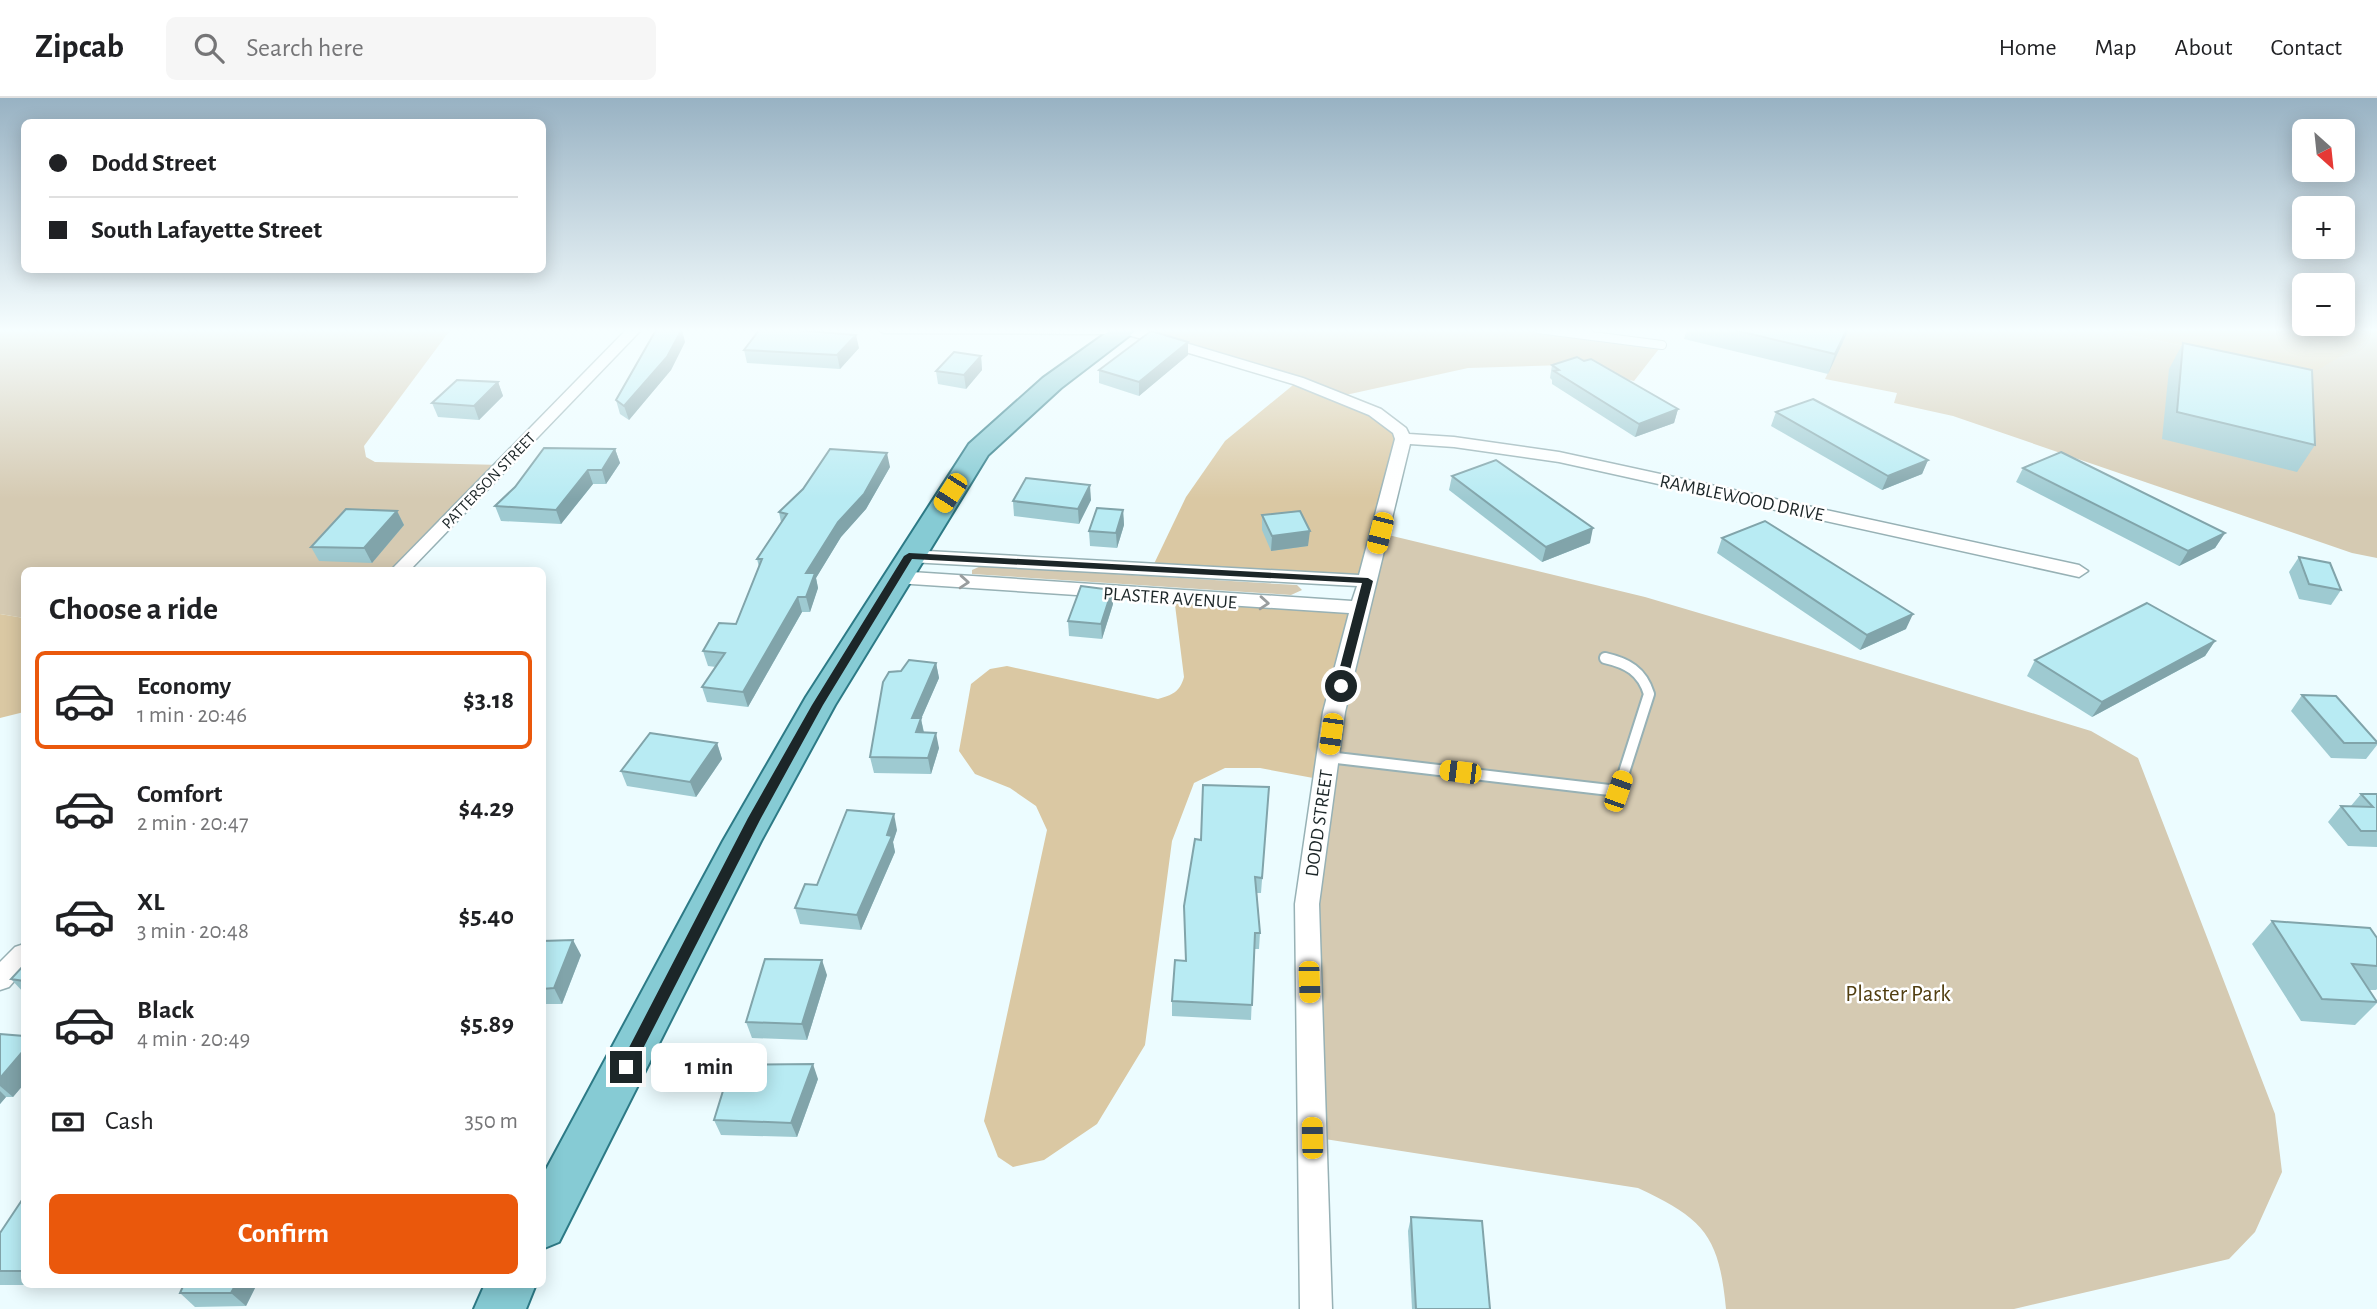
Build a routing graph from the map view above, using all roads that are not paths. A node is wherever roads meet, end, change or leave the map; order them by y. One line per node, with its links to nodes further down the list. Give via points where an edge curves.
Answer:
1 (580, 386): 5 (street, PATTERSON STREET)
2 (1049, 386): 6 (main road, via 978,450)
3 (1309, 386): 4 (street, via 1341,396 1393,424)
4 (1403, 439): 7 (street, RAMBLEWOOD DRIVE, via 1559,457); 8 (street, DODD STREET)
5 (403, 567)
6 (902, 567): 8 (street, PLASTER AVENUE); 9 (street, PLASTER AVENUE, one-way to 9); 14 (main road, via 748,830)
7 (2079, 571)
8 (1368, 581): 9 (street, DODD STREET)
9 (1361, 608): 11 (street, DODD STREET, via 1334,712)
10 (1605, 658): 11 (lane, via 1639,672 1649,694 1618,791)
11 (1328, 757): 17 (street, DODD STREET, via 1307,904)
12 (21, 957): 13 (street)
13 (0, 979)
14 (546, 1218)
15 (510, 1288): 16 (main road)
16 (499, 1309)
17 (1316, 1309)

